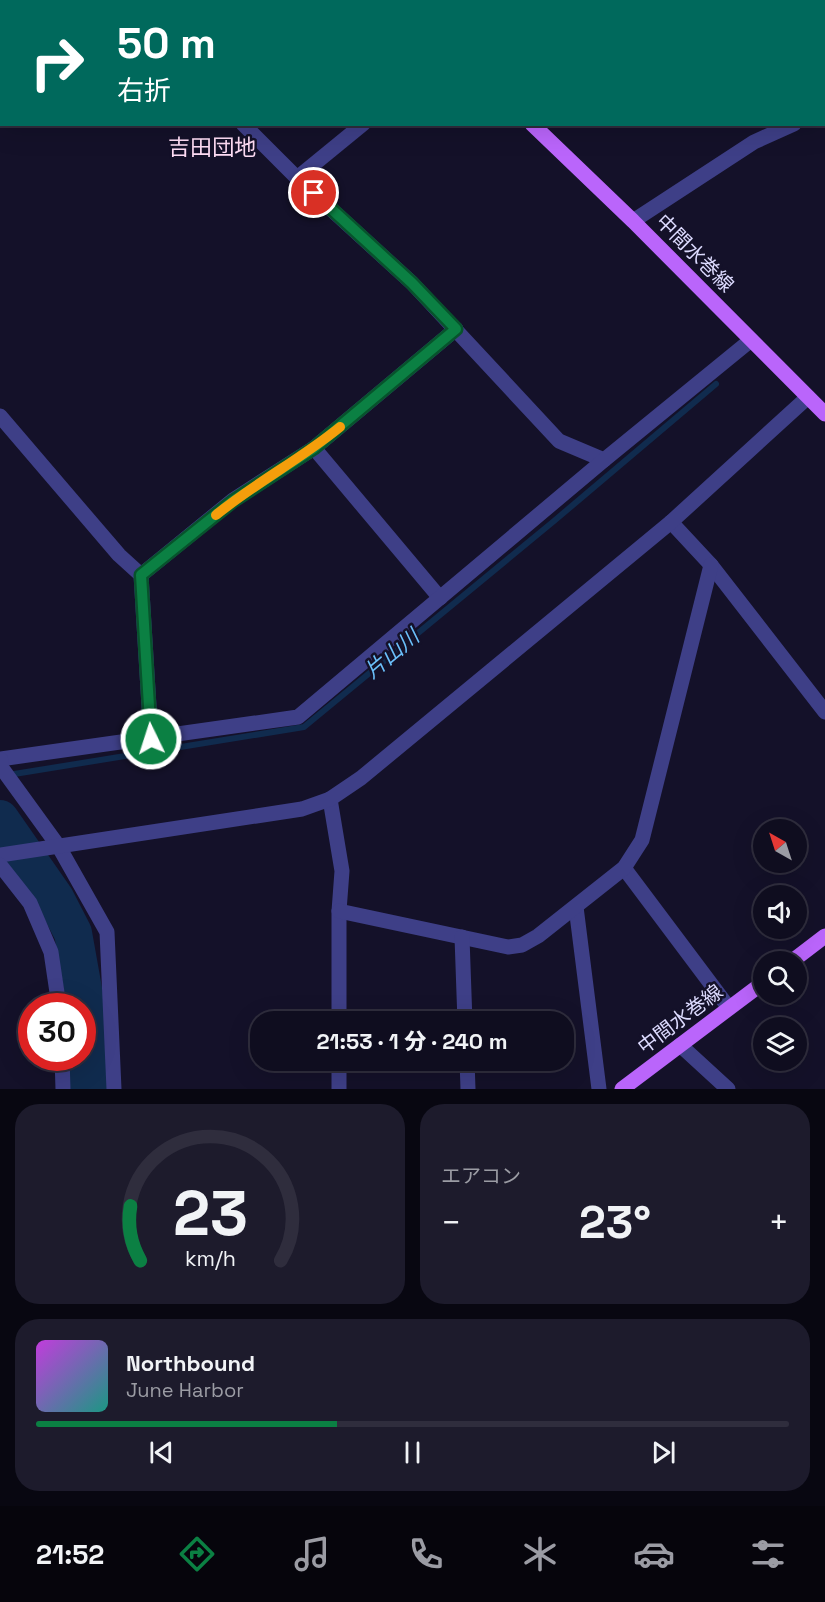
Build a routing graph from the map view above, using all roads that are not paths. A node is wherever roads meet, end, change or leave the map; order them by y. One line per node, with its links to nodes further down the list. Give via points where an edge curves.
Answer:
1 (245, 126): 5 (street)
2 (361, 126): 5 (street)
3 (534, 126): 6 (main road, 中間水巻線)
4 (790, 126): 6 (street, via 754,142)
5 (297, 178): 7 (street, via 412,283)
6 (633, 221): 8 (main road, 中間水巻線)
7 (456, 329): 12 (street); 13 (street, via 559,441)
8 (751, 340): 9 (main road, 中間水巻線); 13 (street)
9 (808, 397): 10 (main road, 中間水巻線); 14 (street)
10 (825, 414)
11 (0, 416): 16 (street, via 119,555)
12 (314, 448): 16 (street, via 233,501); 17 (street)
13 (604, 460): 17 (street)
14 (671, 522): 15 (street); 21 (street, via 361,778)
15 (711, 565): 18 (street); 25 (street, via 642,840)
16 (141, 575): 19 (street)
17 (440, 598): 19 (street, via 298,717)
18 (825, 712)
19 (151, 739): 20 (street)
20 (0, 760): 22 (street)
21 (330, 799): 22 (street, via 302,809); 27 (street, via 342,871)
22 (59, 847): 23 (street); 41 (street, via 107,932)
23 (0, 855)
24 (0, 865): 32 (street, via 30,903 51,952)
25 (624, 868): 26 (street); 33 (street)
26 (576, 907): 29 (street, via 522,945 508,947); 44 (street)
27 (339, 910): 29 (street); 34 (street)
28 (825, 936): 30 (main road)
29 (462, 937): 35 (street)
30 (805, 951)
31 (753, 990): 33 (main road, 中間水巻線)
32 (57, 993)
33 (729, 1008): 36 (main road, 中間水巻線)
34 (339, 1011)
35 (465, 1011)
36 (680, 1045): 45 (main road, 中間水巻線); 46 (street)
37 (62, 1071): 40 (street)
38 (339, 1071): 42 (street)
39 (467, 1071): 43 (street)
40 (63, 1089)
41 (114, 1089)
42 (339, 1089)
43 (468, 1089)
44 (599, 1089)
45 (622, 1089)
46 (728, 1089)

